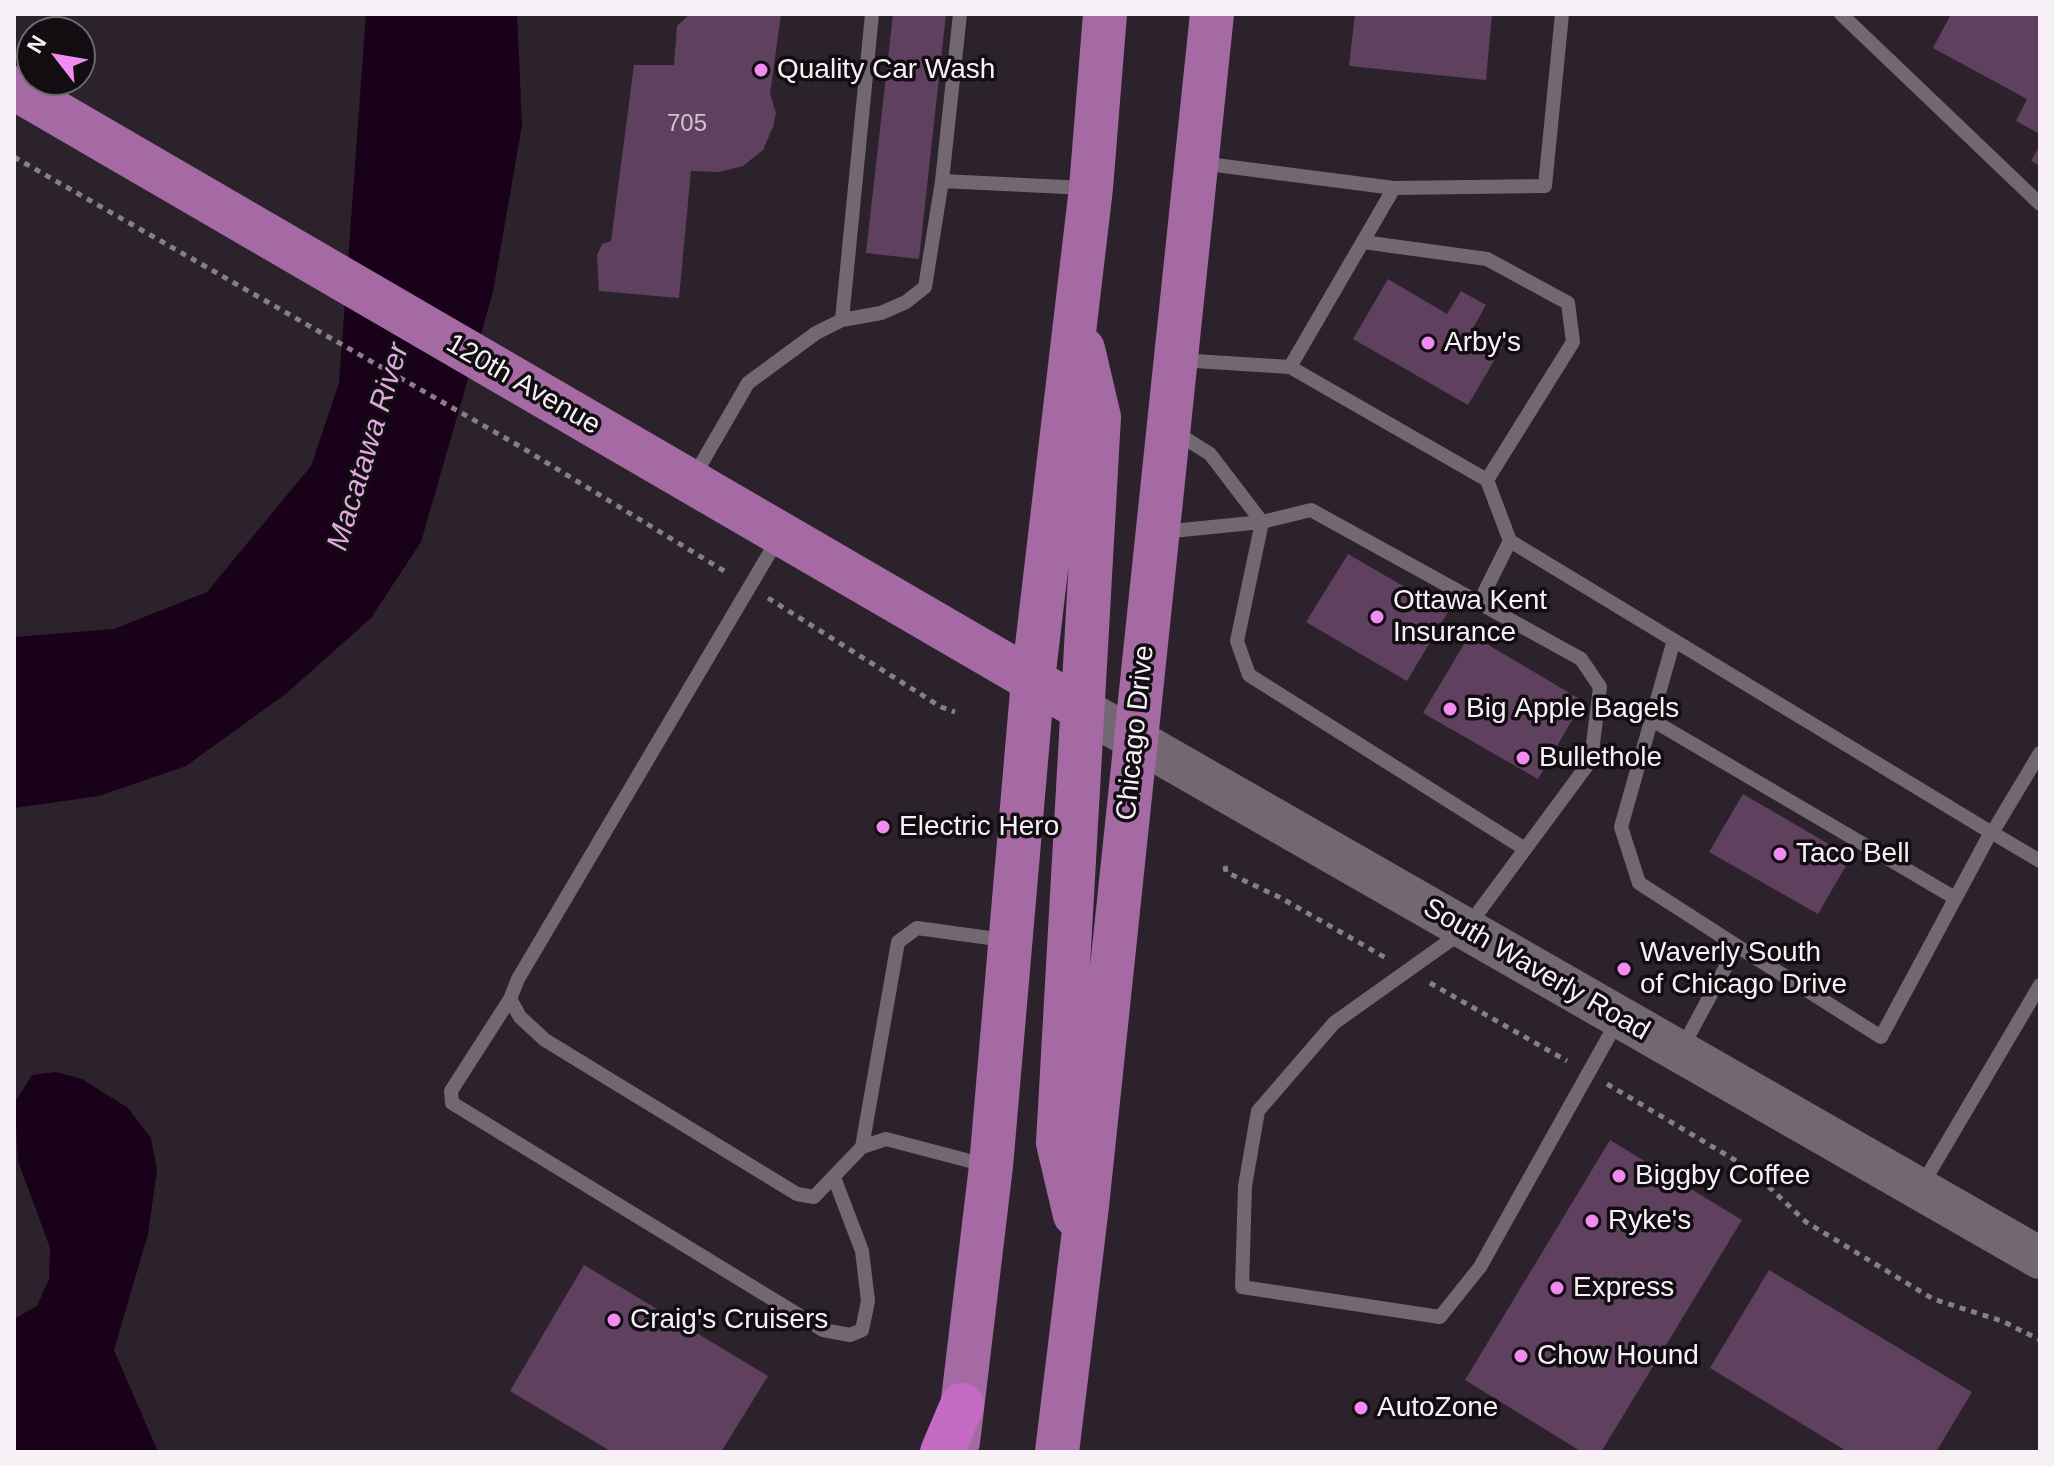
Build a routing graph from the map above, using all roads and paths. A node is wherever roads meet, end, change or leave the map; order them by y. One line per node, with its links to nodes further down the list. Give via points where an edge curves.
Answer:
1 (872, 14): 16 (lane)
2 (960, 14): 10 (lane)
3 (1105, 14): 11 (main road)
4 (1212, 14): 9 (main road, Chicago Drive)
5 (1562, 14): 12 (lane, via 1545,186)
6 (1841, 14): 13 (lane)
7 (14, 88): 22 (main road, 120th Avenue)
8 (14, 157): 20 (path)
9 (1197, 162): 12 (lane); 17 (main road, Chicago Drive)
10 (942, 181): 11 (lane); 16 (lane, via 925,287 881,313)
11 (1091, 188): 15 (main road)
12 (1394, 188): 14 (lane)
13 (2040, 204)
14 (1363, 242): 18 (lane); 21 (lane, via 1487,259 1568,303 1573,342)
15 (1076, 316): 29 (main road); 30 (main road, via 1099,417)
16 (842, 320): 22 (lane, via 748,383)
17 (1175, 360): 18 (lane); 19 (main road, Chicago Drive)
18 (1290, 367): 21 (lane)
19 (1168, 428): 23 (lane, via 1210,454); 24 (main road, Chicago Drive)
20 (521, 447)
21 (1487, 480): 26 (lane)
22 (692, 481): 25 (main road, 120th Avenue)
23 (1262, 522): 24 (lane); 27 (lane, via 1311,510); 35 (lane, via 1237,641 1249,675)
24 (1157, 532): 32 (main road, Chicago Drive)
25 (781, 533): 29 (main road, 120th Avenue); 44 (lane)
26 (1510, 541): 27 (lane); 28 (lane)
27 (1479, 603): 35 (lane, via 1581,659 1600,687 1591,760)
28 (1674, 640): 31 (lane); 34 (lane)
29 (1033, 680): 30 (main road, South Waverly Road); 40 (main road)
30 (1082, 709): 32 (main road, South Waverly Road); 52 (main road, via 1058,1143)
31 (1652, 720): 38 (lane); 41 (lane, via 1621,827 1639,883)
32 (1136, 740): 39 (main road, South Waverly Road); 52 (main road, Chicago Drive)
33 (2040, 753): 34 (lane)
34 (1992, 833): 36 (lane); 38 (lane)
35 (1525, 849): 39 (lane)
36 (2040, 861)
37 (1225, 866): 42 (path, via 1226,872)
38 (1955, 898): 41 (lane, via 1881,1037)
39 (1466, 929): 42 (lane); 45 (main road, South Waverly Road)
40 (1012, 941): 48 (lane, via 917,928 898,942); 49 (main road)
41 (1737, 946): 46 (lane)
42 (1409, 971): 47 (path); 47 (lane, via 1334,1023 1258,1111 1245,1186 1242,1287 1440,1317 1480,1267)
43 (2040, 985): 51 (lane)
44 (510, 999): 50 (lane, via 520,1017 545,1040 797,1194 814,1197); 50 (lane, via 451,1091 452,1103 823,1330 850,1335 862,1330 868,1301 862,1251)
45 (1619, 1017): 46 (main road, South Waverly Road); 47 (lane)
46 (1680, 1052): 51 (main road, South Waverly Road)
47 (1588, 1073): 54 (path, via 1750,1169 1806,1222 1933,1299 2002,1321)
48 (862, 1147): 49 (lane, via 886,1139); 50 (lane)
49 (991, 1166): 55 (main road)
50 (835, 1180)
51 (1920, 1189): 53 (main road, South Waverly Road)
52 (1082, 1245): 58 (main road, Chicago Drive)
53 (2040, 1258)
54 (2040, 1340)
55 (962, 1405): 56 (highway); 57 (main road)
56 (942, 1452)
57 (957, 1452)
58 (1057, 1452)

